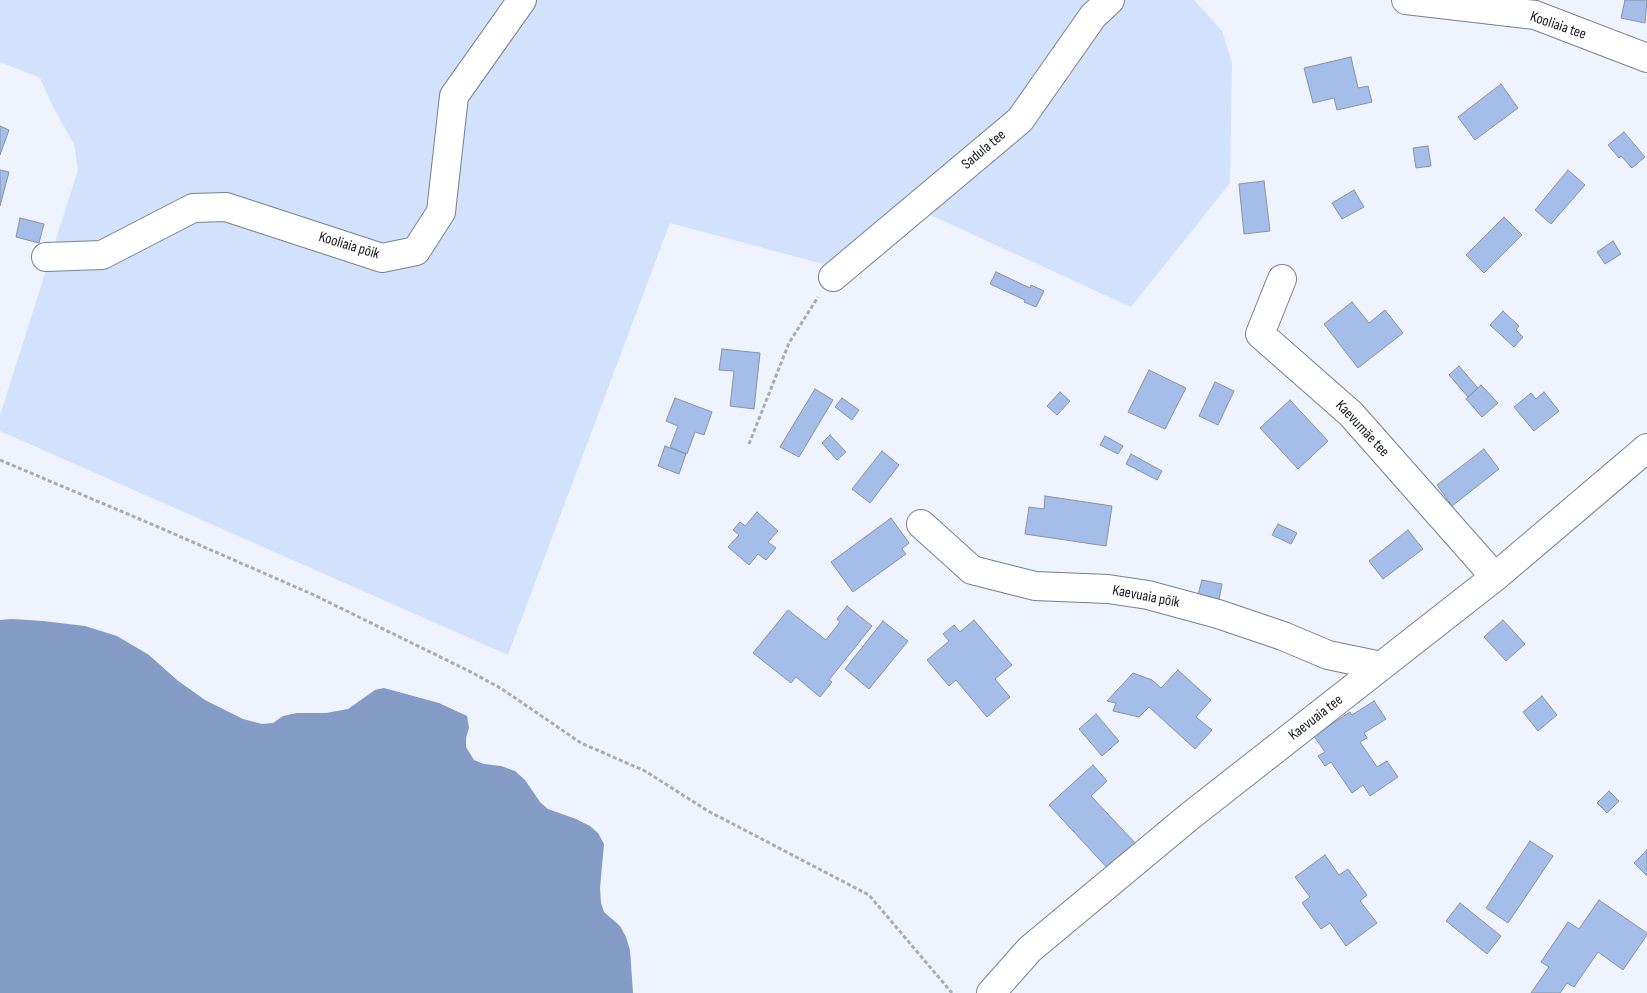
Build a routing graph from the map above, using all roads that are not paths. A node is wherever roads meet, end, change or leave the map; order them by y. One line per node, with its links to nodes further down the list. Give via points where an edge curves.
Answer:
1 (522, 0): 5 (street, Kooliaia põik, via 454,96 441,212 416,251 382,258 226,207 193,208 102,254)
2 (1110, 0): 6 (street, Sadula tee, via 1093,16 1020,120)
3 (1406, 0): 4 (street, Kooliaia tee, via 1535,15)
4 (1647, 58)
5 (46, 257)
6 (833, 277)
7 (1282, 279): 10 (street, Kaevumäe tee, via 1260,334 1352,414)
8 (1647, 448): 10 (street, Kaevuaia tee)
9 (921, 524): 11 (street, Kaevuaia põik, via 972,570 1034,586 1108,589 1148,595 1218,614 1328,655)
10 (1495, 577): 11 (street, Kaevuaia tee)
11 (1382, 666): 12 (street, Kaevuaia tee, via 1190,816 1030,950)
12 (991, 993)

